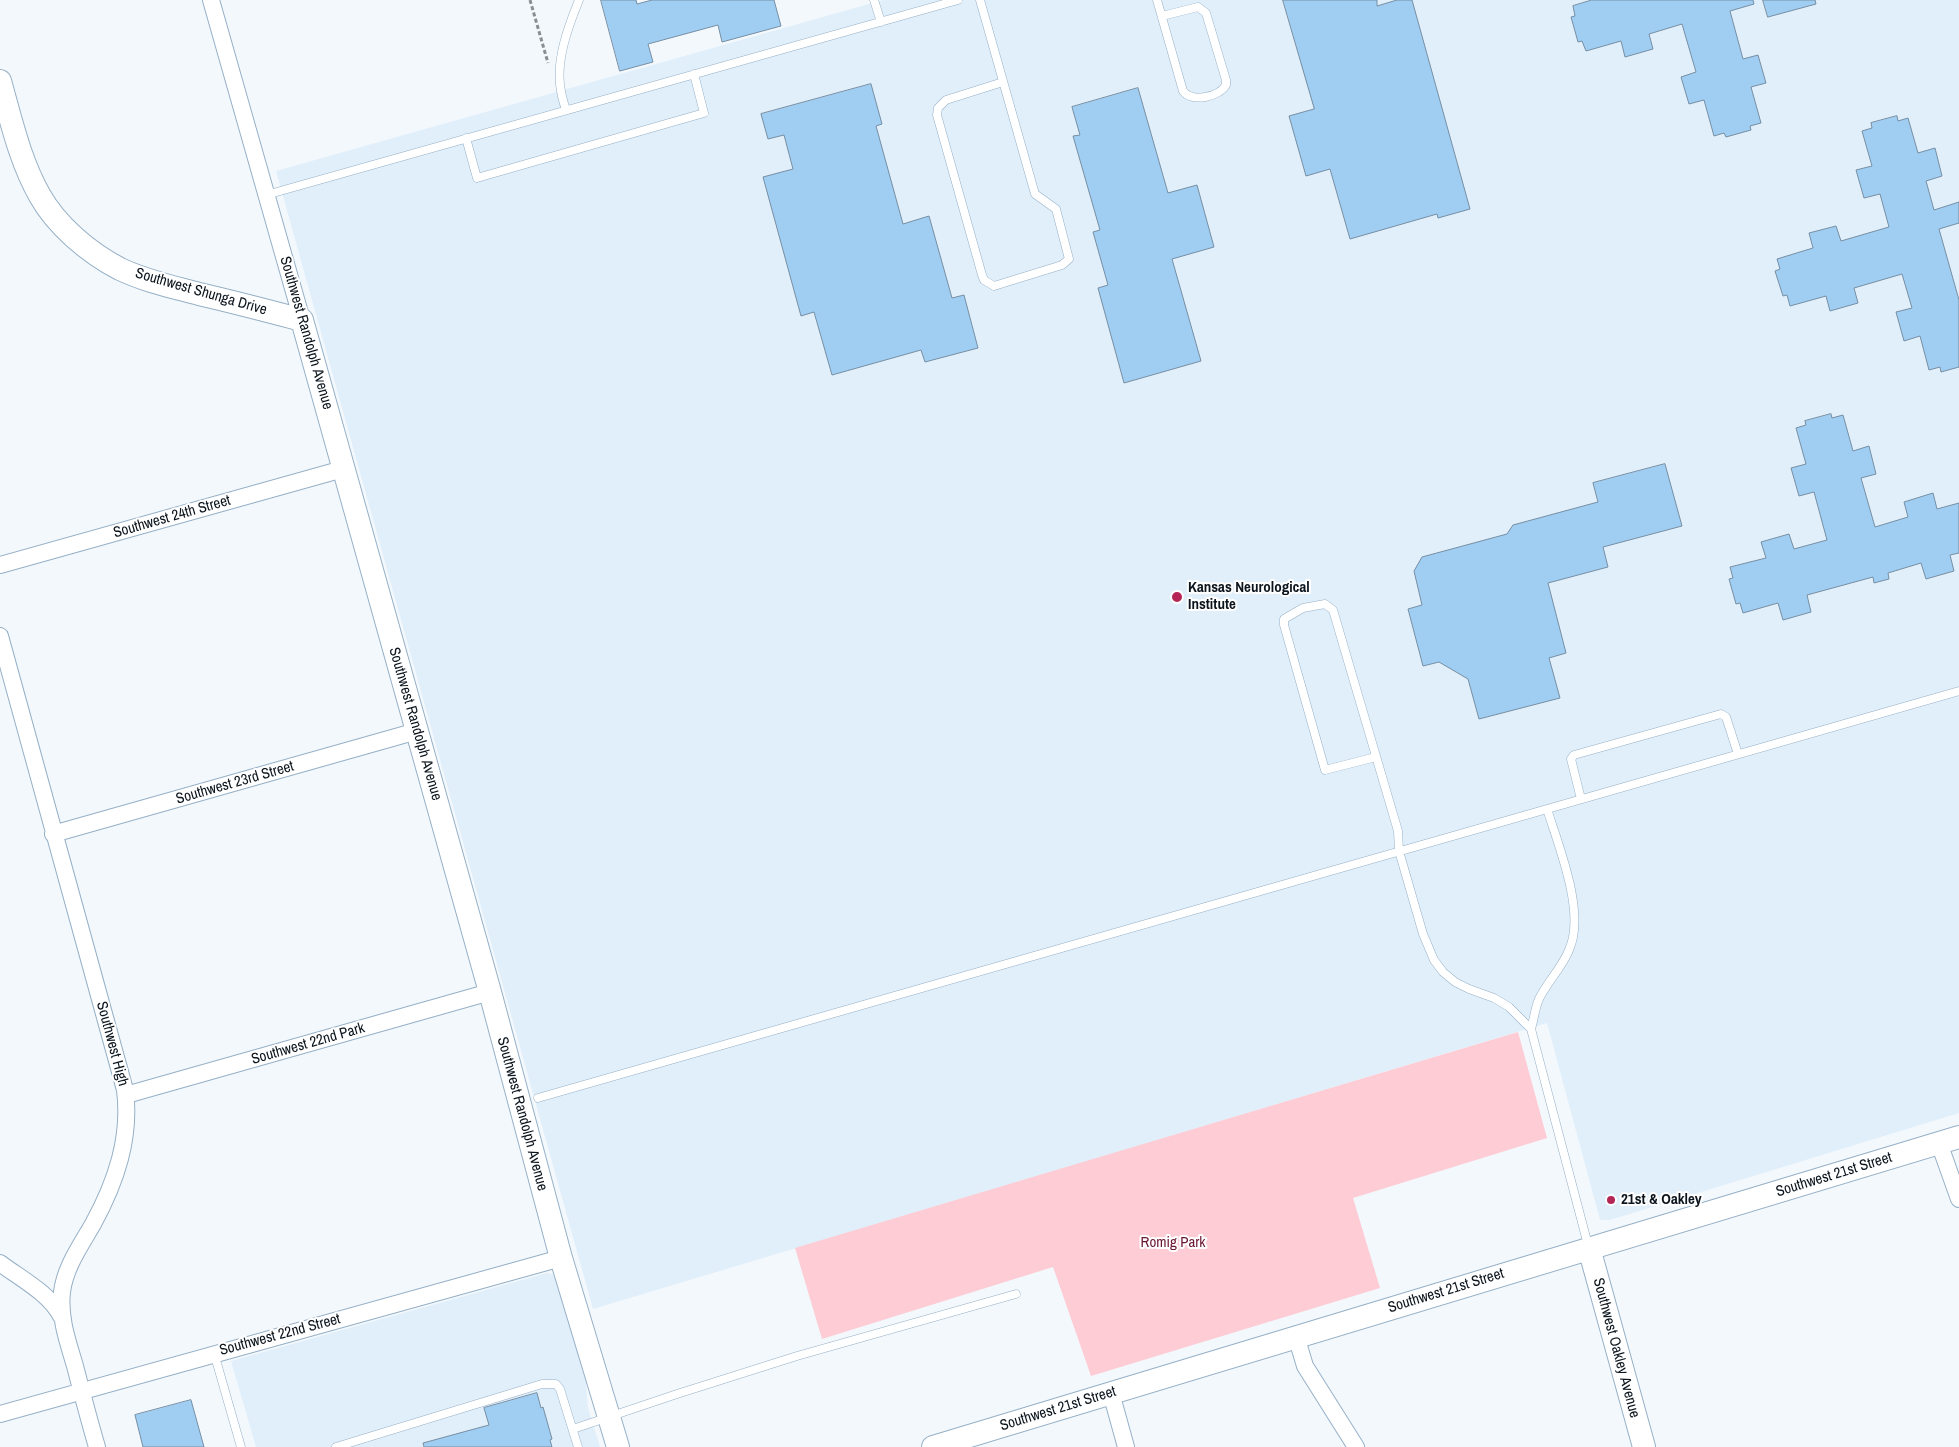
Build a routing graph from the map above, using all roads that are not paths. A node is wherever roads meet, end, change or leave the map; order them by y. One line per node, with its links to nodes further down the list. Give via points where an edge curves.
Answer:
1 (212, 0): 14 (street, Southwest Randolph Avenue)
2 (579, 0): 12 (lane, via 560,62 560,90)
3 (874, 0): 8 (lane)
4 (958, 0): 8 (lane)
5 (980, 0): 11 (lane)
6 (1157, 0): 7 (lane)
7 (1162, 16): 7 (lane, via 1183,91 1187,96 1196,98 1220,92 1226,80 1203,10 1198,7)
8 (881, 22): 9 (lane)
9 (694, 74): 12 (lane); 13 (lane, via 704,113 477,178)
10 (0, 81): 15 (street, Southwest Shunga Drive, via 26,168 40,196 58,220 91,251 120,269 158,283)
11 (1003, 82): 11 (lane, via 1035,194 1056,208 1069,259 1062,265 994,286 982,275 937,115 938,108 946,100)
12 (566, 110): 13 (lane)
13 (466, 138): 14 (lane)
14 (266, 195): 15 (street, Southwest Randolph Avenue)
15 (302, 320): 16 (street, Southwest Randolph Avenue)
16 (343, 469): 17 (street, Southwest 24th Street); 20 (street, Southwest Randolph Avenue)
17 (0, 565)
18 (0, 636): 25 (street, Southwest High)
19 (1959, 691): 21 (lane)
20 (417, 731): 25 (street, Southwest 23rd Street); 27 (street, Southwest Randolph Avenue)
21 (1738, 754): 23 (lane); 23 (lane, via 1726,717 1721,714 1574,755 1571,759)
22 (1376, 757): 22 (lane, via 1333,610 1325,604 1303,608 1284,619 1284,625 1325,770); 26 (lane, via 1398,831)
23 (1581, 799): 24 (lane)
24 (1547, 809): 26 (lane); 28 (lane, via 1576,918 1569,951 1539,1000)
25 (53, 834): 29 (street, Southwest High)
26 (1400, 851): 28 (lane, via 1423,934 1434,960 1455,982 1509,1007); 30 (lane)
27 (490, 992): 29 (street, Southwest 22nd Park); 34 (street, Southwest Randolph Avenue)
28 (1531, 1029): 33 (lane)
29 (126, 1095): 37 (street, Southwest High, via 126,1128 121,1160 103,1206 71,1263 62,1294)
30 (538, 1098)
31 (1949, 1140): 32 (street); 33 (street, Southwest 21st Street)
32 (1959, 1199)
33 (1589, 1248): 38 (street, Southwest 21st Street); 53 (street, Southwest Oakley Avenue)
34 (561, 1258): 39 (street, Southwest 22nd Street); 43 (street, Southwest Randolph Avenue)
35 (0, 1263): 37 (street, via 48,1298)
36 (1016, 1294): 43 (lane, via 797,1356)
37 (61, 1316): 40 (street, Southwest High)
38 (1296, 1336): 41 (street, Southwest 21st Street); 52 (street, via 1305,1366)
39 (214, 1353): 40 (street, Southwest 22nd Street); 46 (lane)
40 (81, 1391): 42 (street, Southwest 22nd Street); 45 (street, Southwest High)
41 (1111, 1393): 50 (street, Southwest 21st Street); 51 (street)
42 (0, 1414)
43 (609, 1418): 44 (lane); 49 (street, Southwest Randolph Avenue)
44 (573, 1429): 47 (lane, via 560,1389 552,1383); 48 (lane)
45 (97, 1447)
46 (240, 1447)
47 (336, 1447)
48 (578, 1447)
49 (618, 1447)
50 (933, 1447)
51 (1126, 1447)
52 (1356, 1447)
53 (1644, 1447)

